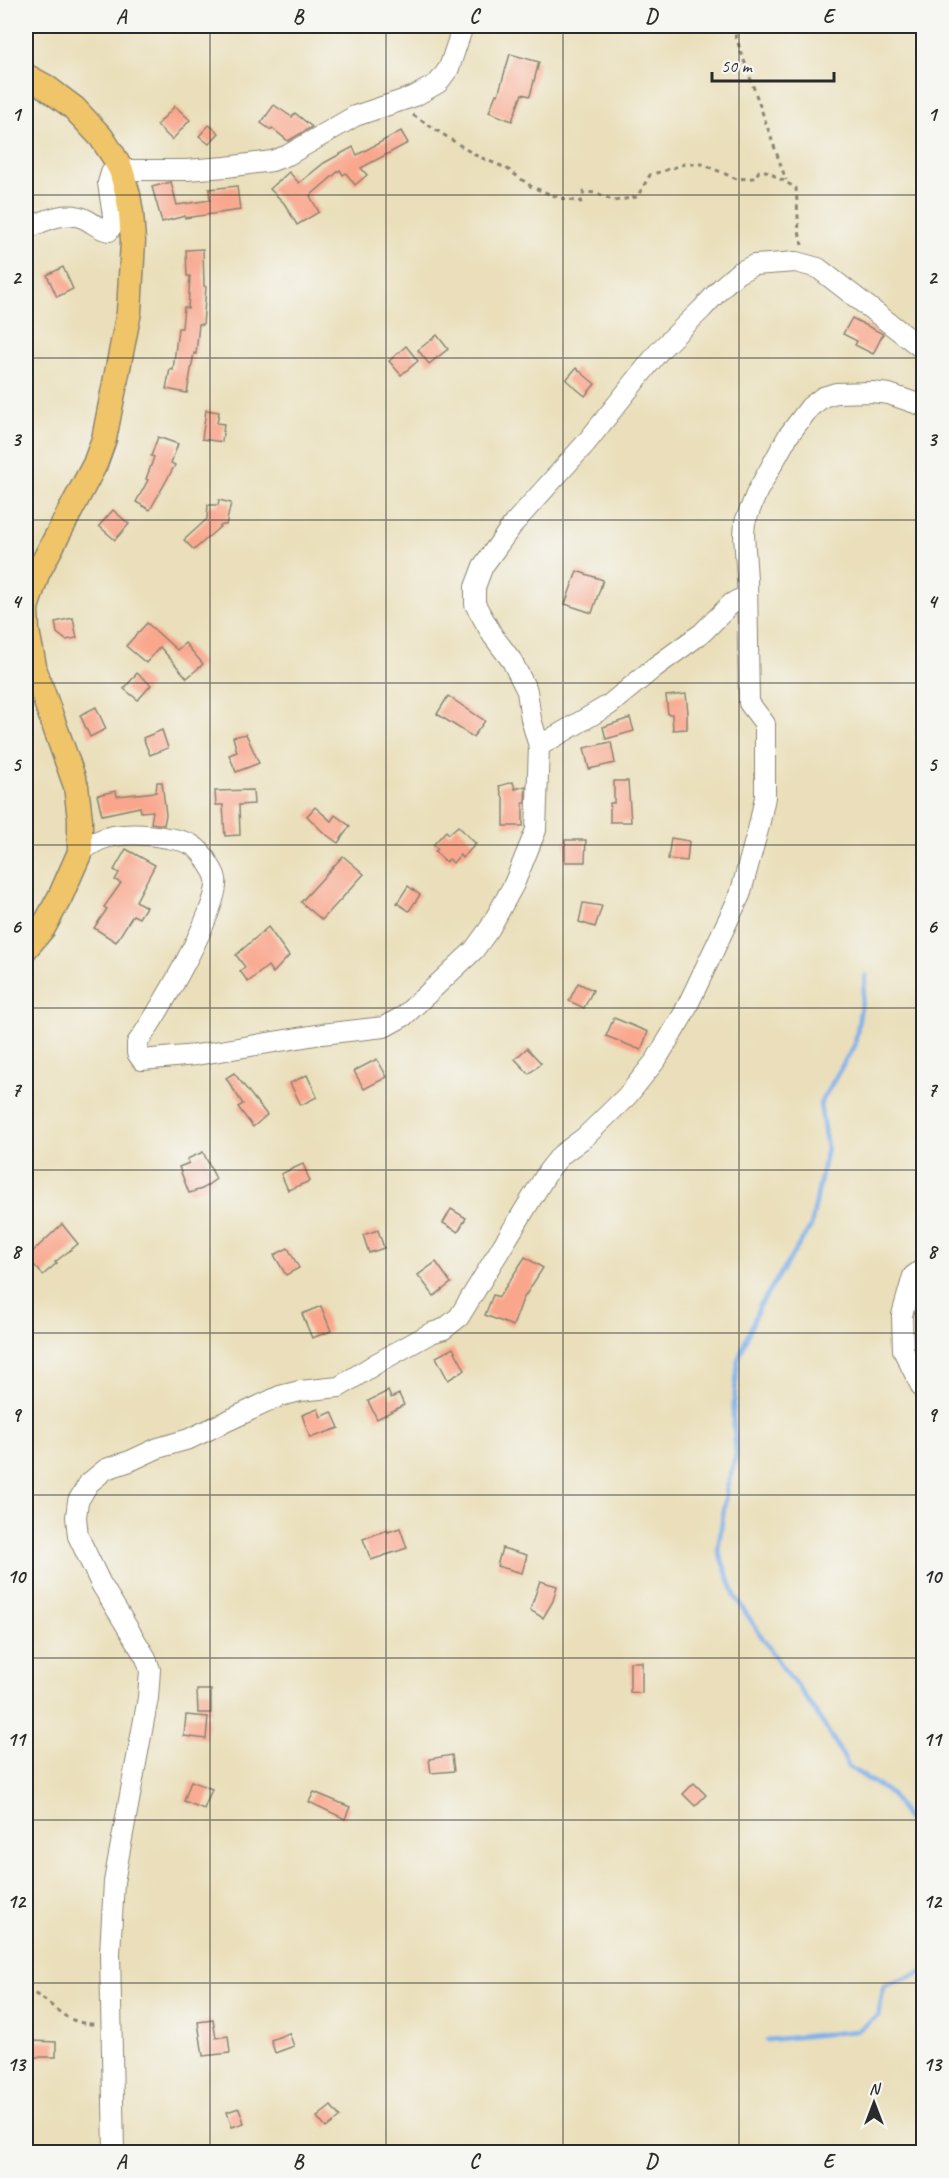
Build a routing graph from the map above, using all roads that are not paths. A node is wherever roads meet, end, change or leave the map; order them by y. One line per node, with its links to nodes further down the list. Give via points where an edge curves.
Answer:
1 (463, 26): 3 (street, via 449,68 438,83 415,96 355,116 272,161 186,170)
2 (26, 76): 3 (main road, via 84,117)
3 (122, 170): 4 (street, via 111,173 108,183 114,222 109,231 78,217 60,216); 9 (main road, via 133,241 129,312 105,439 36,574 26,608 35,671 76,786)
4 (26, 229)
5 (924, 350): 8 (street, via 818,268 788,262 754,265 738,273 660,350 586,443 514,523 483,566 475,587 475,604 512,660 527,691)
6 (924, 406): 7 (street, via 889,394 861,391 828,395 810,407 778,453 745,522)
7 (747, 599): 8 (street, via 736,601 702,633 609,705); 13 (street, via 749,703 765,724 765,797 740,895 682,1016 656,1060 628,1095 549,1170 452,1323 339,1387 280,1396 189,1439 106,1469 89,1483 78,1501 78,1536 150,1670 114,1882 110,1953)
8 (539, 746): 9 (street, via 536,830 509,893 474,950 404,1016 384,1027 142,1060 137,1042 183,969 211,910 216,878 196,845 165,837 101,839)
9 (80, 852): 10 (main road, via 43,928)
10 (26, 948)
11 (924, 1268): 12 (street, via 913,1276 902,1315 903,1350)
12 (924, 1392)
13 (114, 2152)

